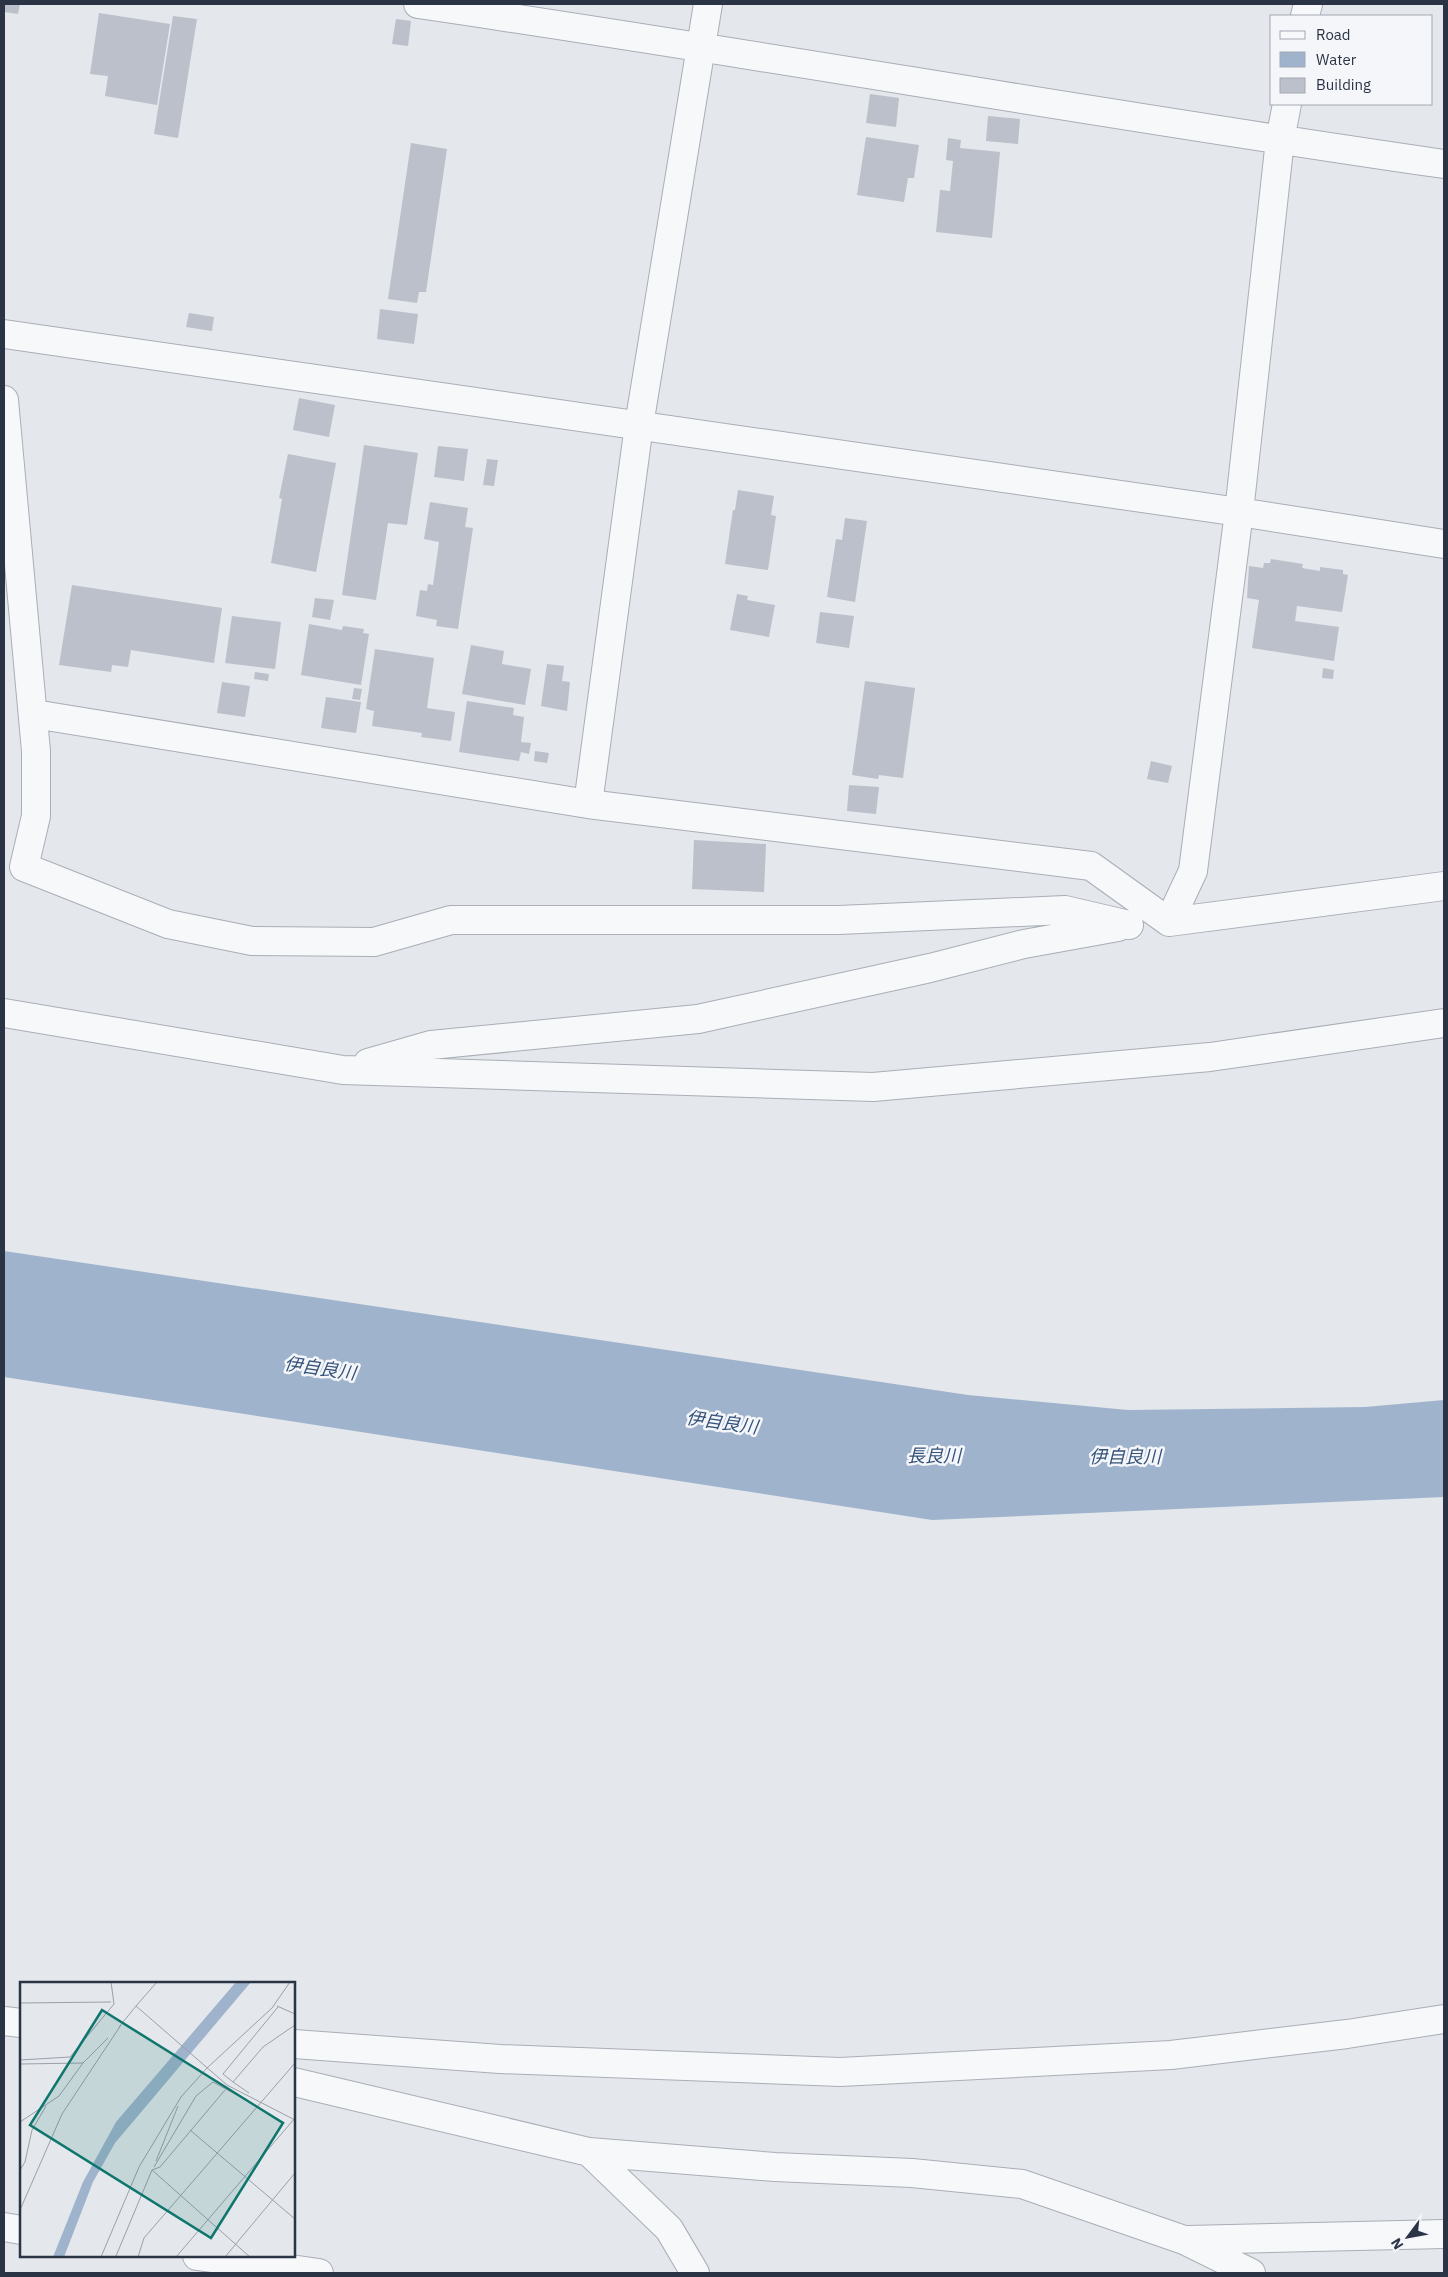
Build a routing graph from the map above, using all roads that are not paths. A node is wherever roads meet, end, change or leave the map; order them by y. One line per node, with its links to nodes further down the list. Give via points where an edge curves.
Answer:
1 (418, 4): 3 (street)
2 (708, 4): 3 (street)
3 (702, 46): 5 (street); 9 (street)
4 (1287, 105): 5 (street)
5 (1280, 140): 6 (street); 10 (street)
6 (1444, 164)
7 (4, 334): 9 (street)
8 (4, 400): 12 (street)
9 (639, 425): 10 (street); 13 (street)
10 (1239, 512): 11 (street); 15 (street, via 1192,871)
11 (1444, 544)
12 (34, 714): 13 (street); 16 (street, via 36,816 24,867 168,924 252,941 374,942 451,920 839,920 1065,910)
13 (588, 804): 15 (street, via 1091,866)
14 (1444, 886): 15 (street)
15 (1170, 922): 16 (street)
16 (1129, 926): 19 (street, via 1024,944 698,1020 431,1045)
17 (4, 1014): 19 (street)
18 (1444, 1023): 19 (street, via 1210,1057 873,1087)
19 (343, 1070)
20 (1444, 2019): 23 (street, via 1171,2055 840,2072 500,2059)
21 (4, 2021): 22 (street)
22 (20, 2023)
23 (295, 2044)
24 (295, 2082): 25 (street)
25 (589, 2152): 29 (street, via 775,2167 912,2173 1022,2184); 32 (street, via 669,2229)
26 (4, 2227): 27 (street)
27 (20, 2230)
28 (1444, 2234): 29 (street)
29 (1184, 2240): 33 (street)
30 (204, 2257): 31 (street)
31 (319, 2273)
32 (695, 2273)
33 (1251, 2273)

